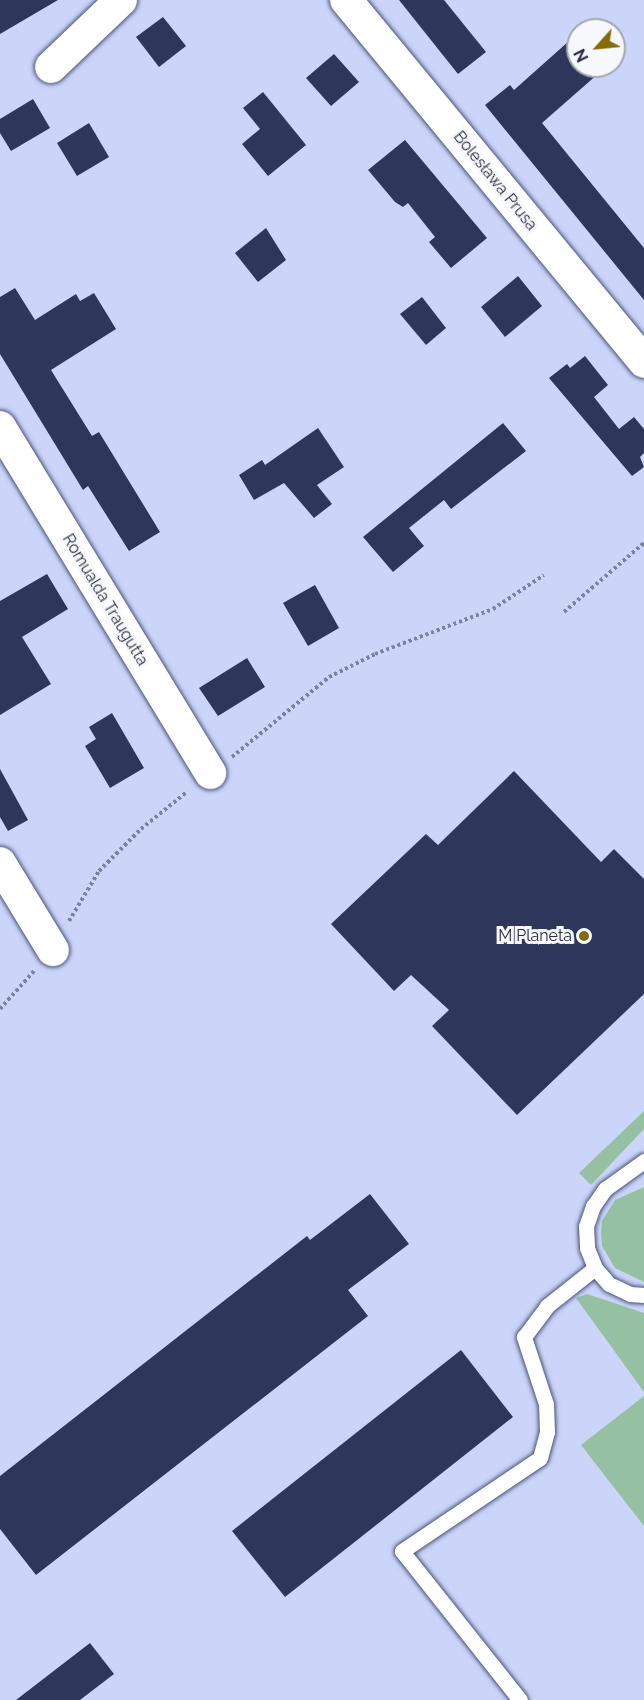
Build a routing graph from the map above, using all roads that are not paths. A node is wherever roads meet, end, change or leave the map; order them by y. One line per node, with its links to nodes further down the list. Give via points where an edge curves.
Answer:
1 (121, 0): 3 (street)
2 (346, 0): 4 (street, Bolesława Prusa)
3 (51, 67)
4 (644, 362)
5 (0, 427): 6 (street, Romualda Traugutta)
6 (210, 773)
7 (0, 863): 8 (street)
8 (53, 950)
9 (644, 1161): 10 (lane, via 605,1188 592,1206 586,1237)
10 (595, 1268): 11 (lane, via 609,1284 630,1294); 12 (lane, via 547,1306 524,1337 546,1404 547,1432 540,1458 402,1551)
11 (644, 1295)
12 (520, 1700)

